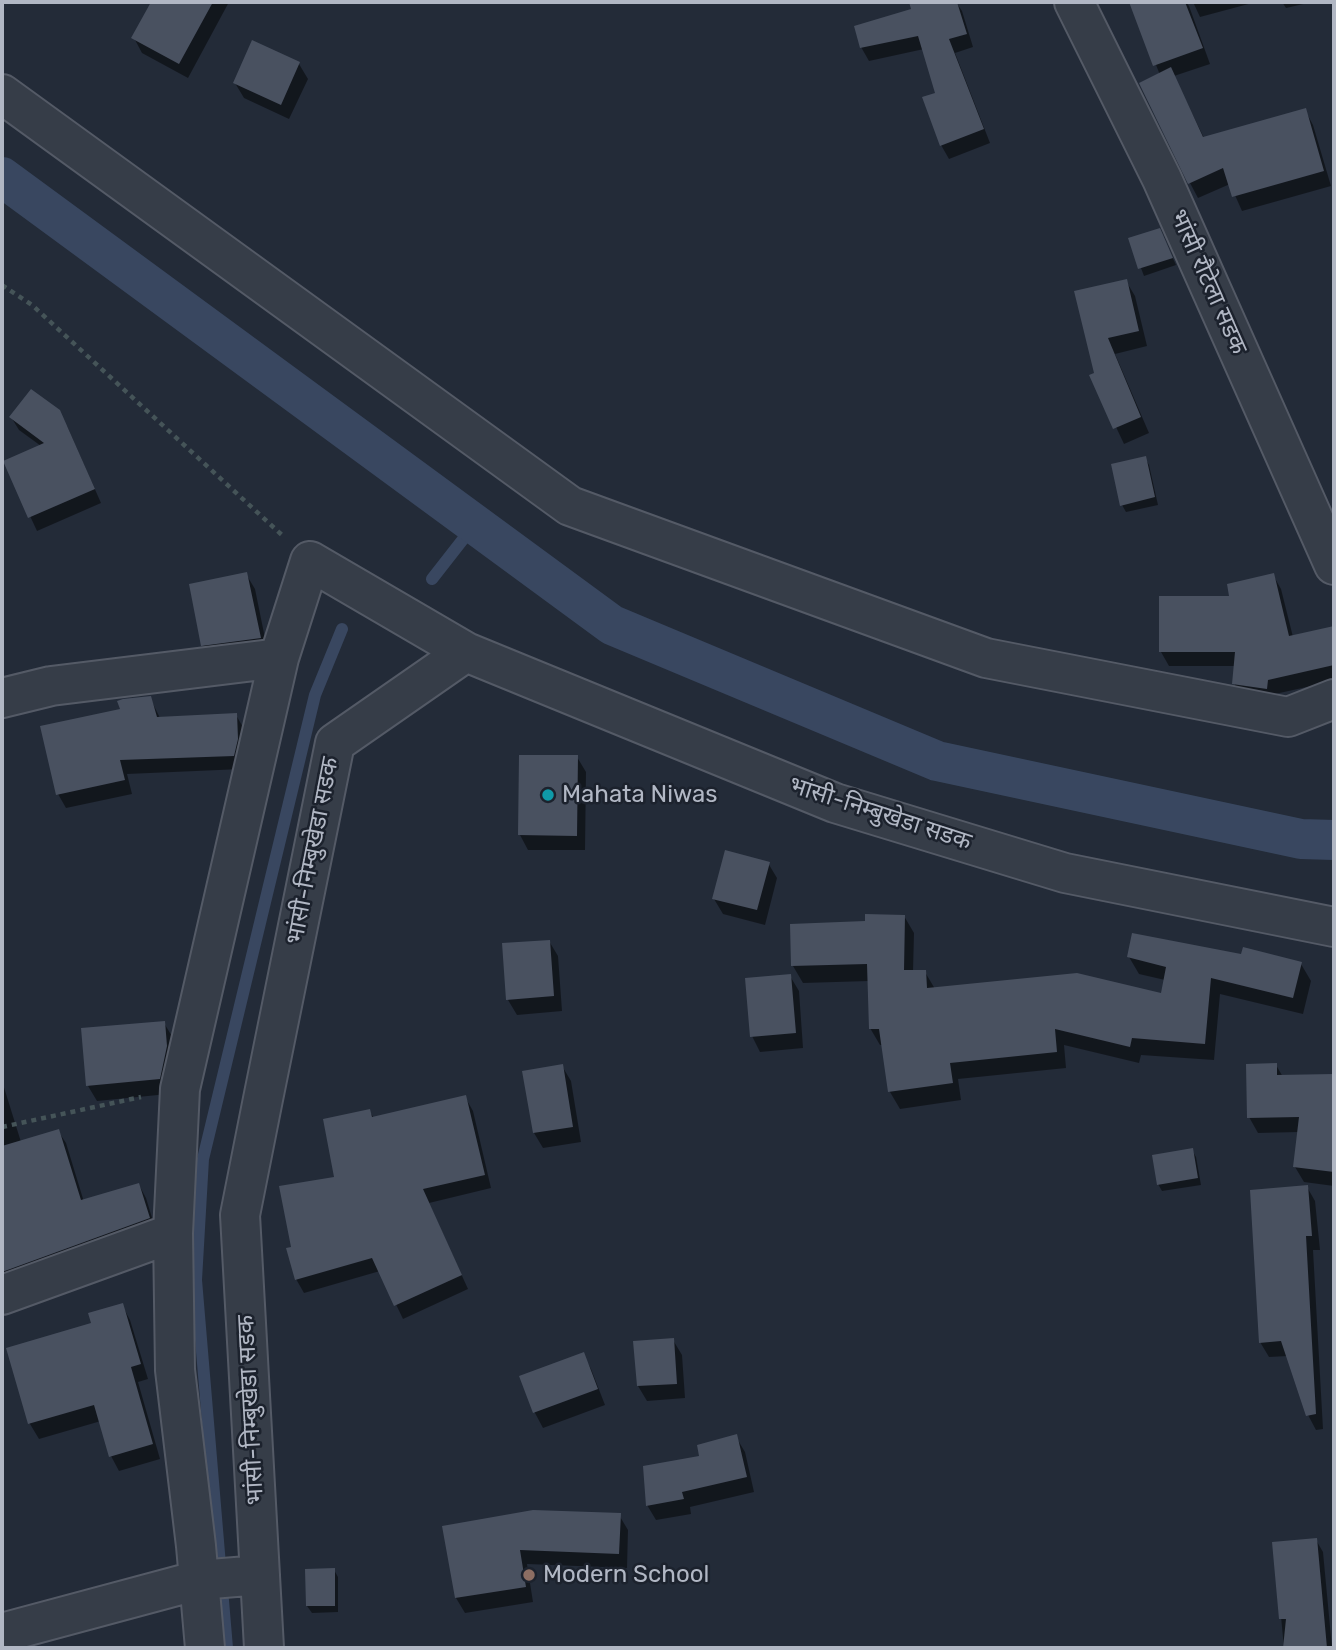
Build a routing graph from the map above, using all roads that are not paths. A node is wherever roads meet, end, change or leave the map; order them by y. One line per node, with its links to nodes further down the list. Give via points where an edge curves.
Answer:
1 (1074, 2): 3 (street, भांसी रौटेला सडक, via 1162,179)
2 (2, 94): 7 (street, via 570,506 986,658 1288,717)
3 (1334, 565)
4 (466, 652): 5 (street, via 310,561); 8 (street, भांसी-निम्बुखेडा सडक, via 835,803 1065,873); 11 (street, भांसी-निम्बुखेडा सडक, via 335,743 240,1215)
5 (279, 658): 6 (street, via 51,686); 9 (street, via 180,1089)
6 (2, 698)
7 (1334, 699)
8 (1334, 927)
9 (173, 1233): 10 (street); 12 (street, via 175,1370)
10 (2, 1295)
11 (260, 1575): 12 (street); 15 (street, भांसी-निम्बुखेडा सडक)
12 (199, 1580): 13 (street); 14 (street)
13 (2, 1633)
14 (205, 1648)
15 (264, 1648)

